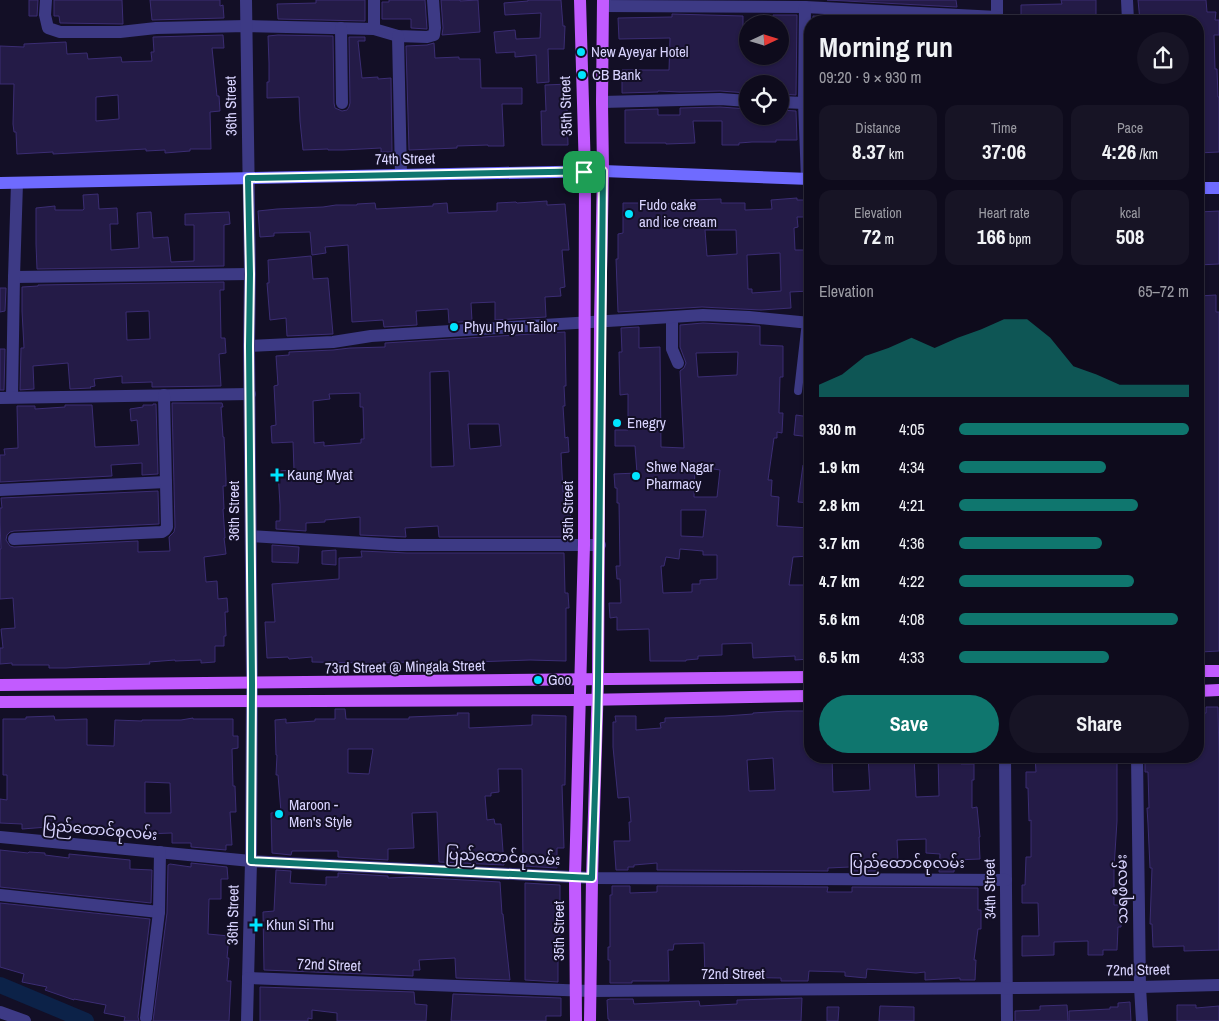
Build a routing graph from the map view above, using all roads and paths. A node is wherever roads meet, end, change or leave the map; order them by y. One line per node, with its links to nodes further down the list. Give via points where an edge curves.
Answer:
1 (46, 0): 15 (street, via 48,28 60,32)
2 (246, 0): 15 (street, 36th Street)
3 (374, 0): 17 (street)
4 (433, 0): 18 (street, via 434,35)
5 (580, 0): 25 (main road, 35th Street)
6 (997, 0): 13 (street)
7 (1127, 0): 14 (street)
8 (603, 3): 9 (street); 22 (main road)
9 (805, 7): 10 (street); 11 (street)
10 (856, 10): 12 (street)
11 (805, 15)
12 (934, 15)
13 (997, 15)
14 (1128, 15)
15 (247, 26): 16 (street); 27 (street, 36th Street)
16 (341, 28): 17 (street); 23 (street)
17 (374, 29): 18 (street)
18 (398, 36): 26 (street)
19 (804, 96): 20 (street)
20 (789, 100)
21 (739, 101): 22 (street)
22 (602, 102): 24 (main road)
23 (342, 103)
24 (603, 171): 25 (street, 74th Street); 28 (street, 74th Street); 37 (main road)
25 (584, 172): 26 (street, 74th Street); 36 (main road, 35th Street)
26 (401, 175): 27 (street, 74th Street)
27 (248, 178): 30 (street, 74th Street); 33 (street, 36th Street)
28 (804, 179)
29 (0, 183): 30 (street, 74th Street)
30 (17, 183): 34 (street)
31 (1204, 188): 32 (street)
32 (1219, 188)
33 (250, 274): 34 (street); 39 (street, 36th Street)
34 (14, 277): 45 (street)
35 (672, 317): 37 (street); 38 (street, via 703,315); 41 (street, via 672,349)
36 (584, 322): 37 (street); 39 (street); 50 (main road, 35th Street)
37 (600, 322): 51 (main road)
38 (804, 322)
39 (249, 346): 43 (street, 36th Street)
40 (804, 350): 42 (lane)
41 (678, 363)
42 (798, 391)
43 (250, 394): 44 (street); 48 (street, 36th Street)
44 (164, 395): 45 (street); 46 (street)
45 (6, 398)
46 (166, 482): 47 (street); 49 (street, via 168,527 162,532)
47 (0, 490)
48 (251, 536): 50 (street, via 398,545); 57 (street, 36th Street)
49 (14, 539)
50 (584, 544): 51 (street); 55 (main road, 35th Street)
51 (600, 545): 56 (main road)
52 (1204, 671): 53 (main road)
53 (1219, 671)
54 (804, 676): 56 (main road, 73rd Street @ Mingala Street)
55 (581, 681): 56 (main road, 73rd Street @ Mingala Street); 57 (main road, 73rd Street @ Mingala Street); 62 (main road, 35th Street)
56 (598, 681): 63 (main road)
57 (252, 684): 58 (main road, 73rd Street @ Mingala Street); 65 (street, 36th Street)
58 (0, 685)
59 (1219, 690): 60 (main road)
60 (1204, 691)
61 (804, 696): 63 (main road)
62 (581, 700): 63 (main road); 65 (main road); 71 (main road, 35th Street)
63 (598, 700): 72 (main road)
64 (0, 702): 65 (main road)
65 (251, 702): 70 (street, 36th Street)
66 (1005, 763): 73 (street, 34th Street)
67 (1137, 763): 78 (street, သရဖီလမ်း)
68 (0, 836): 69 (street, ပြည်ထောင်စုလမ်း)
69 (160, 852): 70 (street, ပြည်ထောင်စုလမ်း); 75 (street)
70 (251, 861): 71 (street, ပြည်ထောင်စုလမ်း); 76 (street, 36th Street)
71 (575, 877): 72 (street, ပြည်ထောင်စုလမ်း); 80 (main road, 35th Street)
72 (592, 878): 73 (street, ပြည်ထောင်စုလမ်း); 81 (main road)
73 (1006, 880): 79 (street, 34th Street)
74 (0, 894): 75 (street)
75 (159, 912): 83 (street)
76 (248, 978): 80 (street, 72nd Street); 85 (street, 36th Street)
77 (1219, 985): 78 (street, 72nd Street)
78 (1140, 987): 79 (street, 72nd Street); 89 (street, သရဖီလမ်း)
79 (1008, 988): 81 (street, 72nd Street); 88 (street, 34th Street)
80 (576, 991): 81 (street, 72nd Street); 86 (main road, 35th Street)
81 (590, 991): 87 (main road)
82 (0, 1012): 84 (street)
83 (146, 1018)
84 (26, 1021)
85 (247, 1021)
86 (576, 1021)
87 (590, 1021)
88 (1007, 1021)
89 (1142, 1021)

